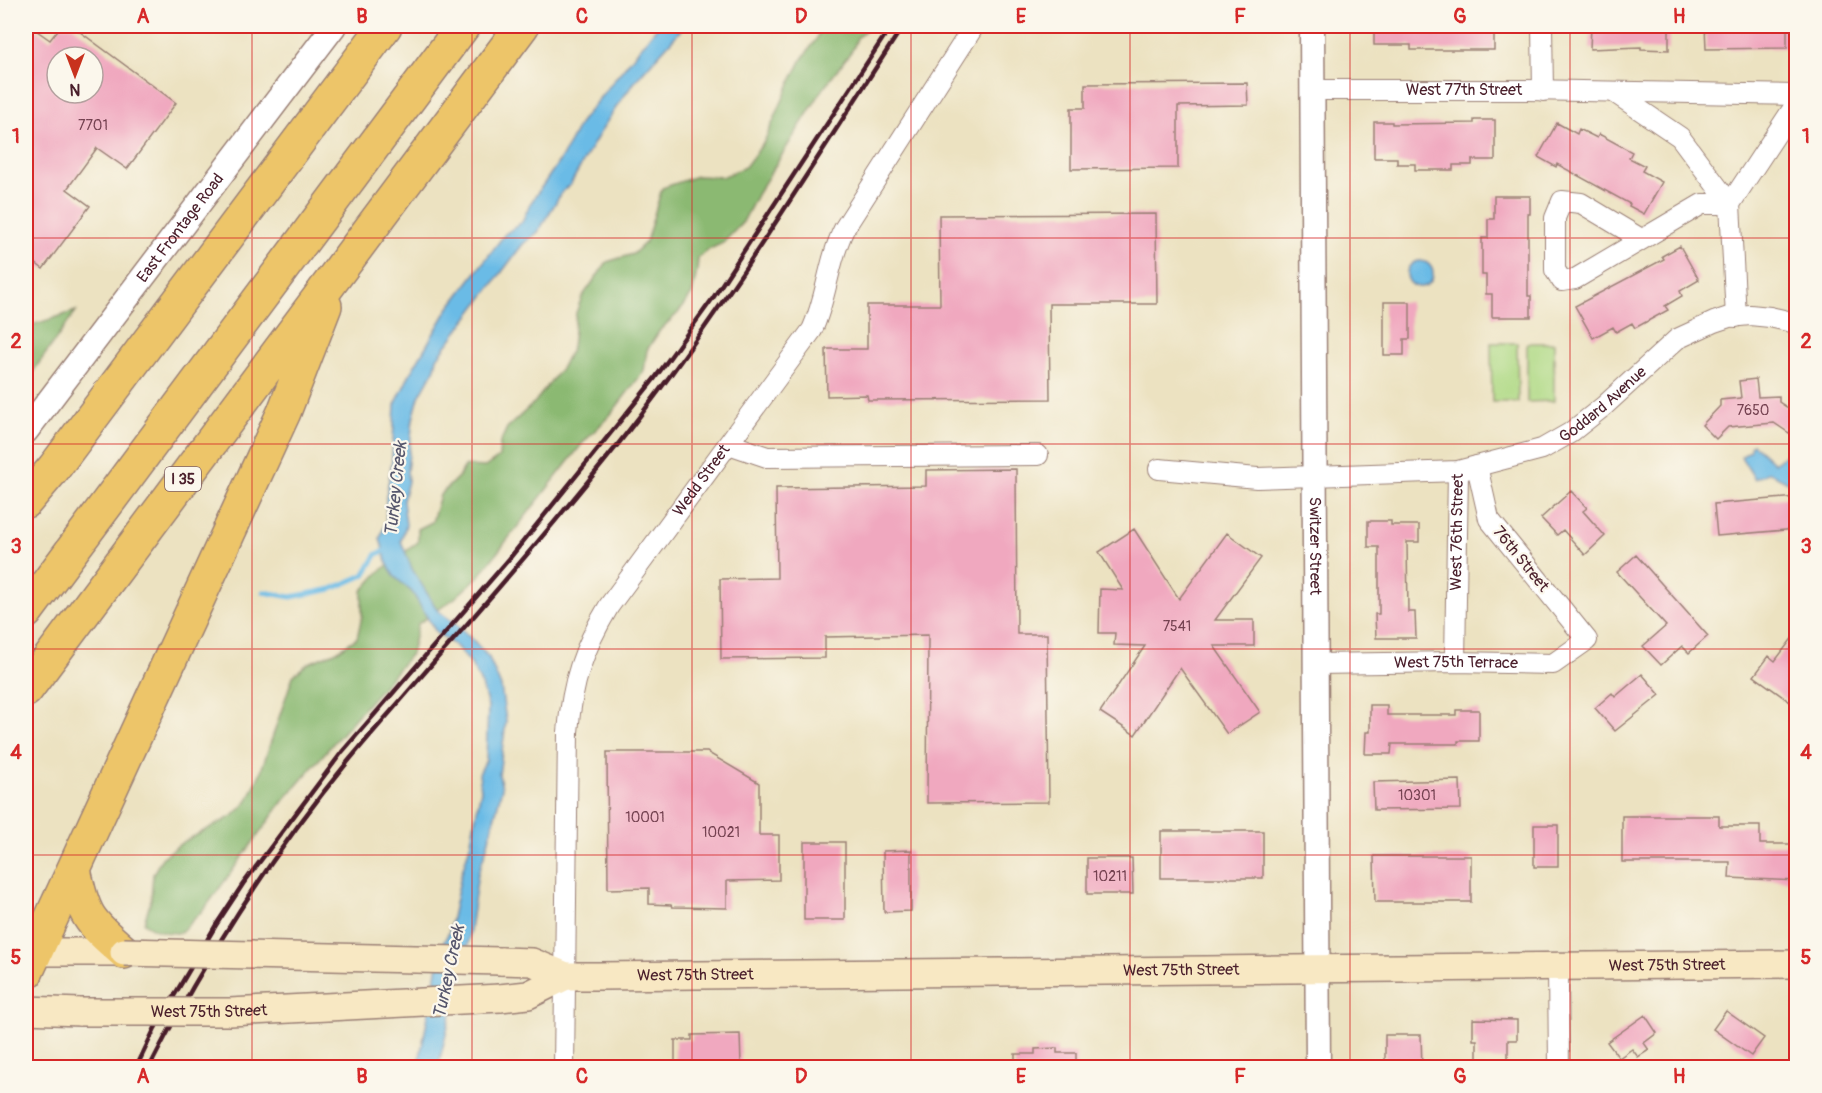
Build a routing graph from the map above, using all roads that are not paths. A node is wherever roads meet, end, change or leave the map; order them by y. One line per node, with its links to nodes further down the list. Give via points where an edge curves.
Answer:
1 (334, 26): 18 (street, East Frontage Road)
2 (385, 26): 24 (highway)
3 (463, 26): 25 (highway)
4 (522, 26): 15 (highway, I 35)
5 (974, 26): 19 (street, Wedd Street, via 844,229 835,247 821,312 812,330)
6 (1312, 26): 8 (street, Switzer Street)
7 (1542, 26): 9 (street)
8 (1312, 90): 9 (street, West 77th Street); 23 (street, Switzer Street)
9 (1543, 91): 10 (street, West 77th Street)
10 (1614, 93): 11 (street, West 77th Street); 13 (street, via 1680,138)
11 (1797, 95)
12 (1797, 104): 13 (street)
13 (1730, 204): 14 (street, via 1702,204); 16 (street)
14 (1641, 239): 14 (street, via 1575,279 1562,281 1555,270 1555,218 1562,201 1581,203)
15 (340, 268): 29 (highway, I 35); 30 (highway, via 284,412)
16 (1736, 317): 17 (street, Goddard Avenue, via 1770,317); 22 (street, Goddard Avenue, via 1714,322 1677,339 1604,406 1542,449)
17 (1797, 323)
18 (26, 430)
19 (729, 444): 20 (street, via 766,457); 36 (street, Wedd Street, via 609,606 591,634 579,666 567,732)
20 (1038, 455)
21 (1159, 469): 23 (street, West 76th Street, via 1257,478)
22 (1468, 469): 23 (street, West 76th Street); 26 (street, 76th Street, via 1489,519); 27 (street, West 76th Street)
23 (1315, 475): 28 (street, Switzer Street)
24 (26, 501)
25 (26, 612)
26 (1587, 640): 27 (street, West 75th Terrace, via 1553,664)
27 (1455, 662): 28 (street, West 75th Terrace)
28 (1316, 664): 35 (street, Switzer Street)
29 (26, 690)
30 (74, 869): 31 (highway, via 80,900 90,920); 32 (highway)
31 (124, 952): 32 (main road, West 75th Street); 36 (main road, West 75th Street, bridge, via 532,962)
32 (29, 959)
33 (1797, 964): 34 (main road, West 75th Street)
34 (1558, 966): 35 (main road, West 75th Street); 40 (street)
35 (1318, 969): 36 (main road, West 75th Street); 39 (street, Switzer Street)
36 (566, 976): 37 (main road, West 75th Street, bridge, via 528,995 500,998 231,1012); 38 (street, Wedd Street)
37 (26, 1010)
38 (564, 1068)
39 (1318, 1068)
40 (1558, 1068)

